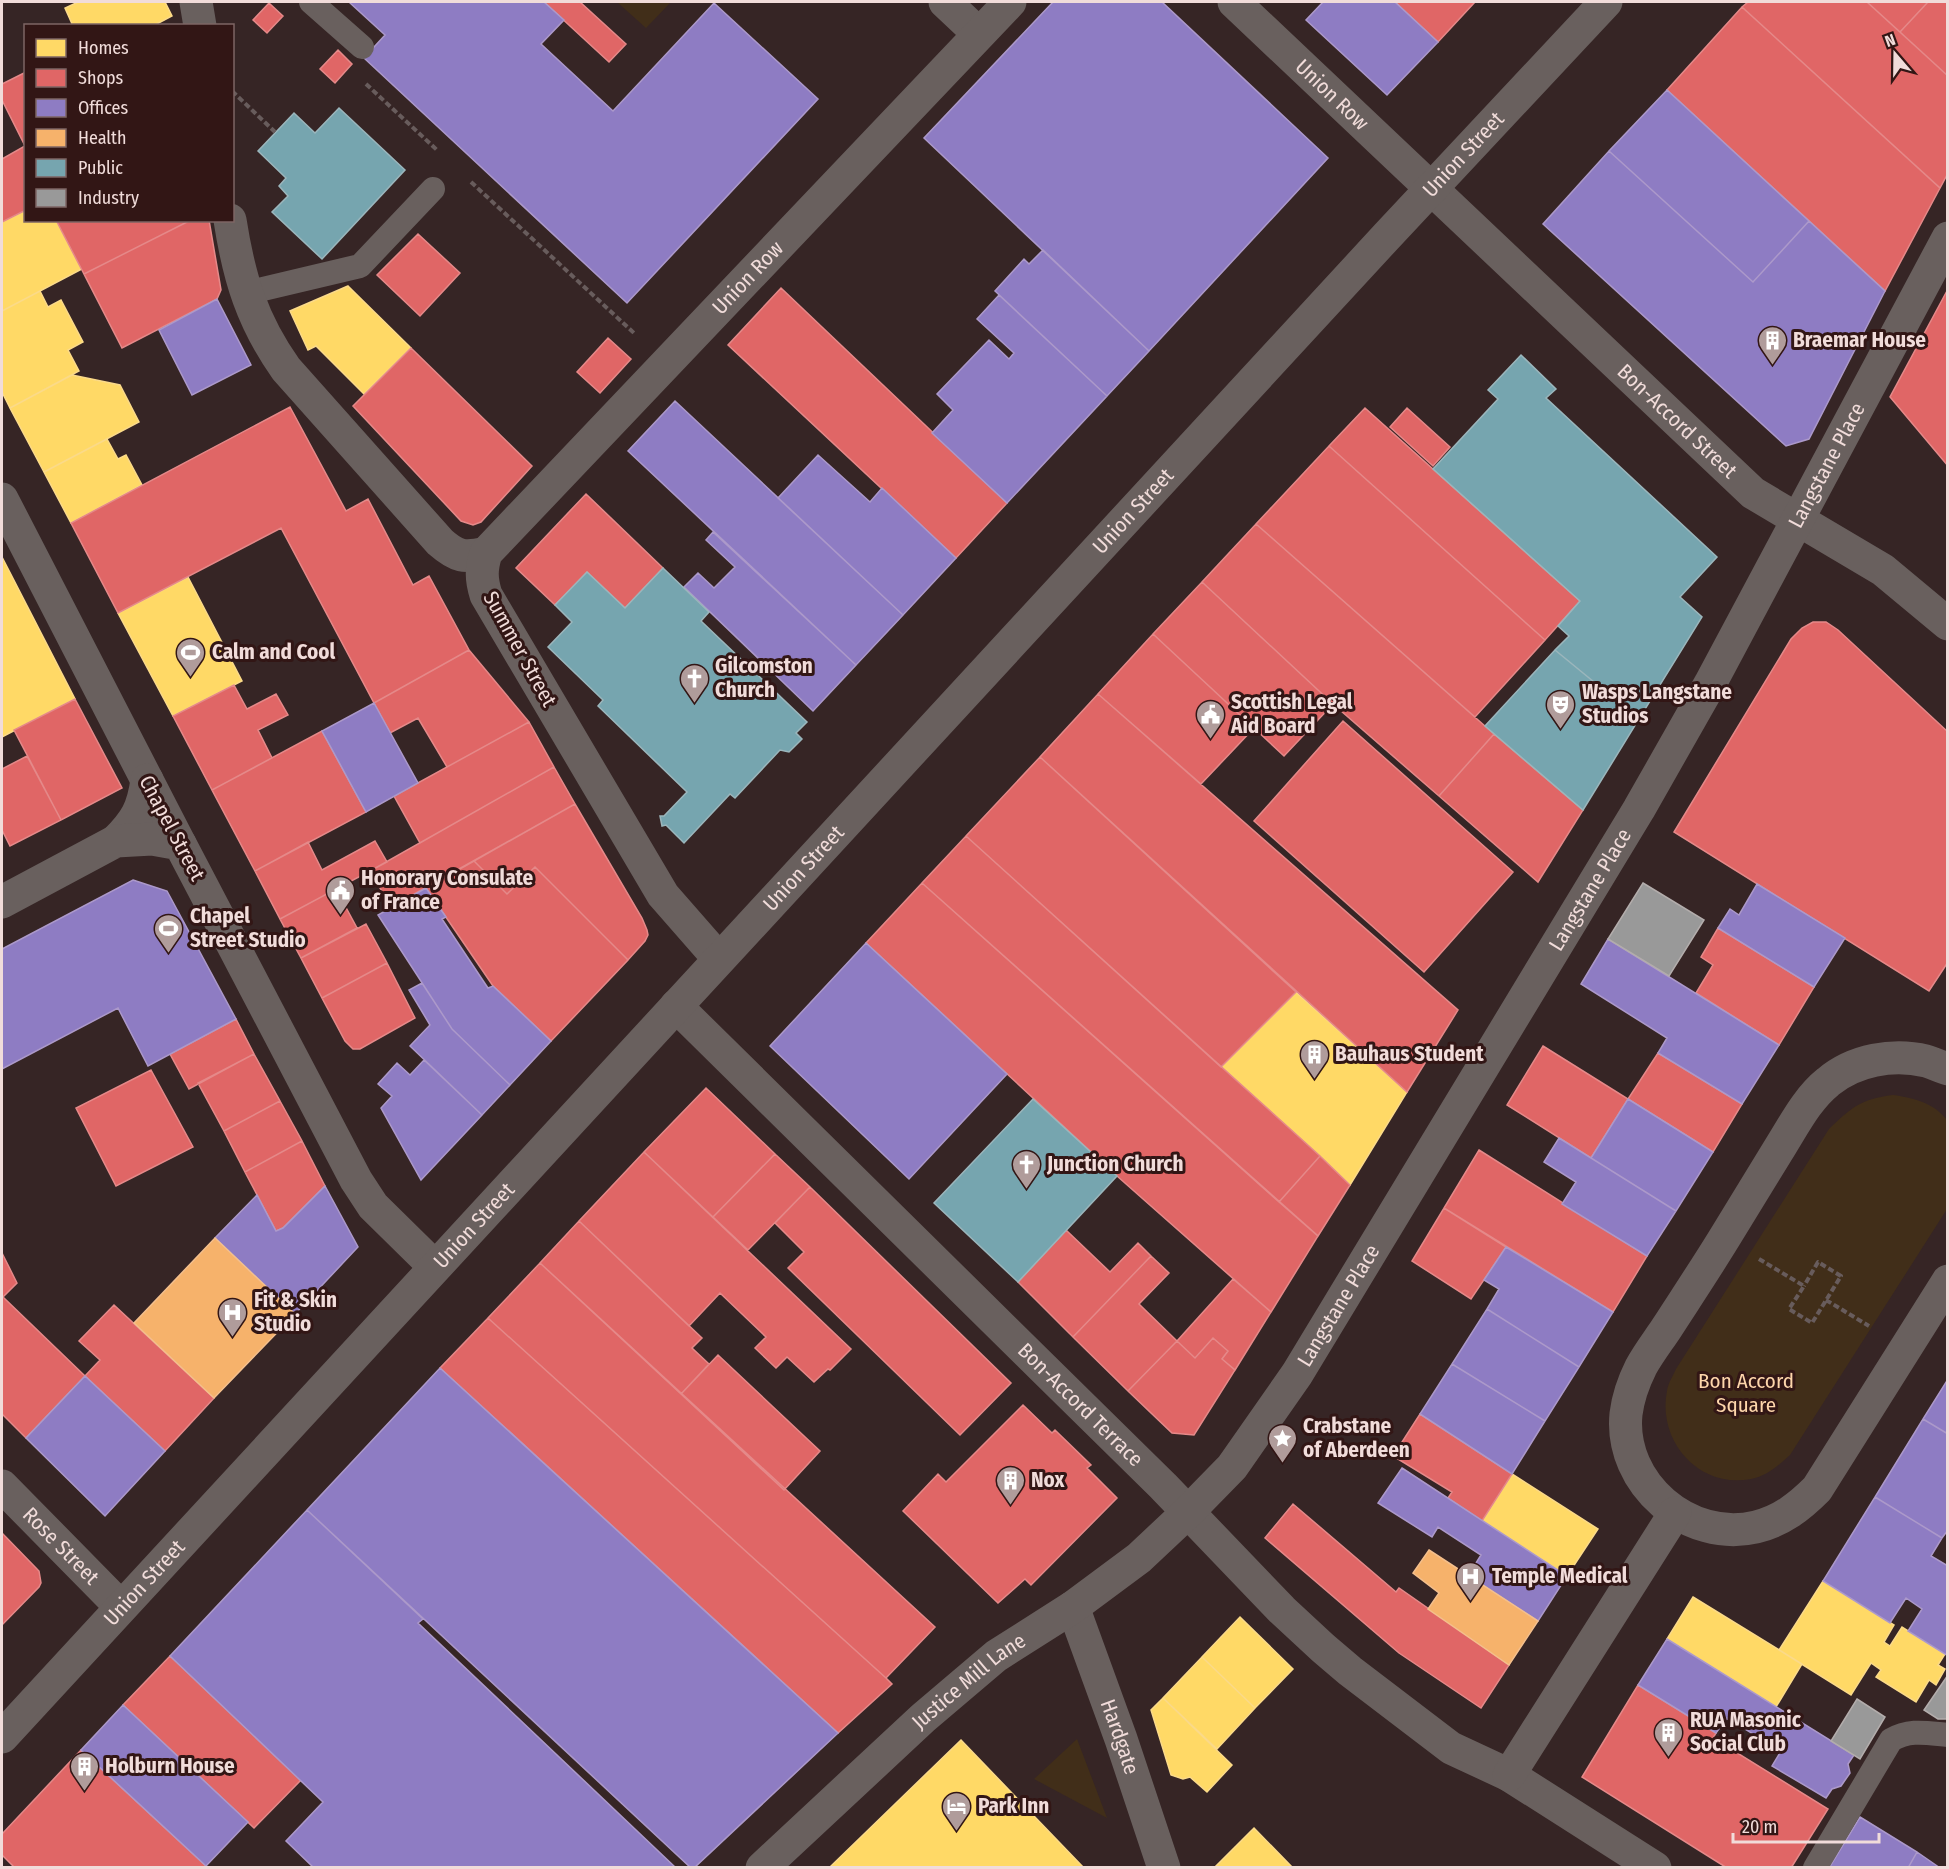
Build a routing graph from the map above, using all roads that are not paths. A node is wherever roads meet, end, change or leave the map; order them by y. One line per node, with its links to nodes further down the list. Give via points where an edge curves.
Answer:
1 (196, 2): 7 (street)
2 (311, 2): 9 (lane)
3 (945, 2): 8 (street)
4 (1010, 2): 8 (street, Union Row)
5 (1234, 2): 11 (street, Union Row)
6 (1606, 2): 11 (street, Union Street)
7 (200, 24)
8 (979, 34): 17 (street, Union Row)
9 (362, 47)
10 (432, 189): 14 (lane, via 360,266)
11 (1431, 189): 16 (street, Bon-Accord Street, via 1753,493); 23 (street, Union Street)
12 (230, 222): 14 (street)
13 (1947, 238): 16 (street, Langstane Place)
14 (246, 293): 17 (street, via 286,369 440,542 462,556)
15 (2, 499): 19 (street, Chapel Street)
16 (1797, 520): 18 (street, Bon-Accord Street, via 1883,570); 29 (street, Langstane Place, via 1639,809 1297,1374 1232,1467)
17 (486, 553): 23 (street, Summer Street, via 481,578 486,595 663,895)
18 (1947, 624)
19 (147, 780): 20 (street, via 139,814); 21 (street, Chapel Street)
20 (116, 841): 21 (street, via 152,839); 22 (street)
21 (180, 844): 26 (street, Chapel Street, via 356,1180 373,1206)
22 (2, 902)
23 (719, 959): 24 (street, Union Street)
24 (676, 1006): 26 (street, Union Street); 29 (street, Bon-Accord Terrace)
25 (1947, 1070): 30 (street, via 1926,1061 1891,1057 1857,1065 1827,1082 1805,1109 1641,1367 1626,1416 1628,1443 1636,1469 1648,1489)
26 (435, 1267): 31 (street, Union Street)
27 (1947, 1281): 30 (street, via 1817,1489 1797,1509 1755,1527 1729,1530 1706,1526)
28 (2, 1486): 31 (street, Rose Street)
29 (1188, 1512): 32 (street, Justice Mill Lane, via 1139,1558); 35 (street, Bon-Accord Terrace, via 1282,1610 1350,1671 1451,1748)
30 (1675, 1513): 35 (street)
31 (122, 1607): 34 (street, Union Street)
32 (1073, 1607): 36 (street, Justice Mill Lane, via 996,1656 923,1718); 37 (street, Hardgate)
33 (1947, 1735): 39 (lane, via 1916,1732 1891,1740)
34 (2, 1737)
35 (1509, 1774): 38 (street, Bon-Accord Terrace)
36 (762, 1868)
37 (1164, 1868)
38 (1655, 1868)
39 (1815, 1868)

